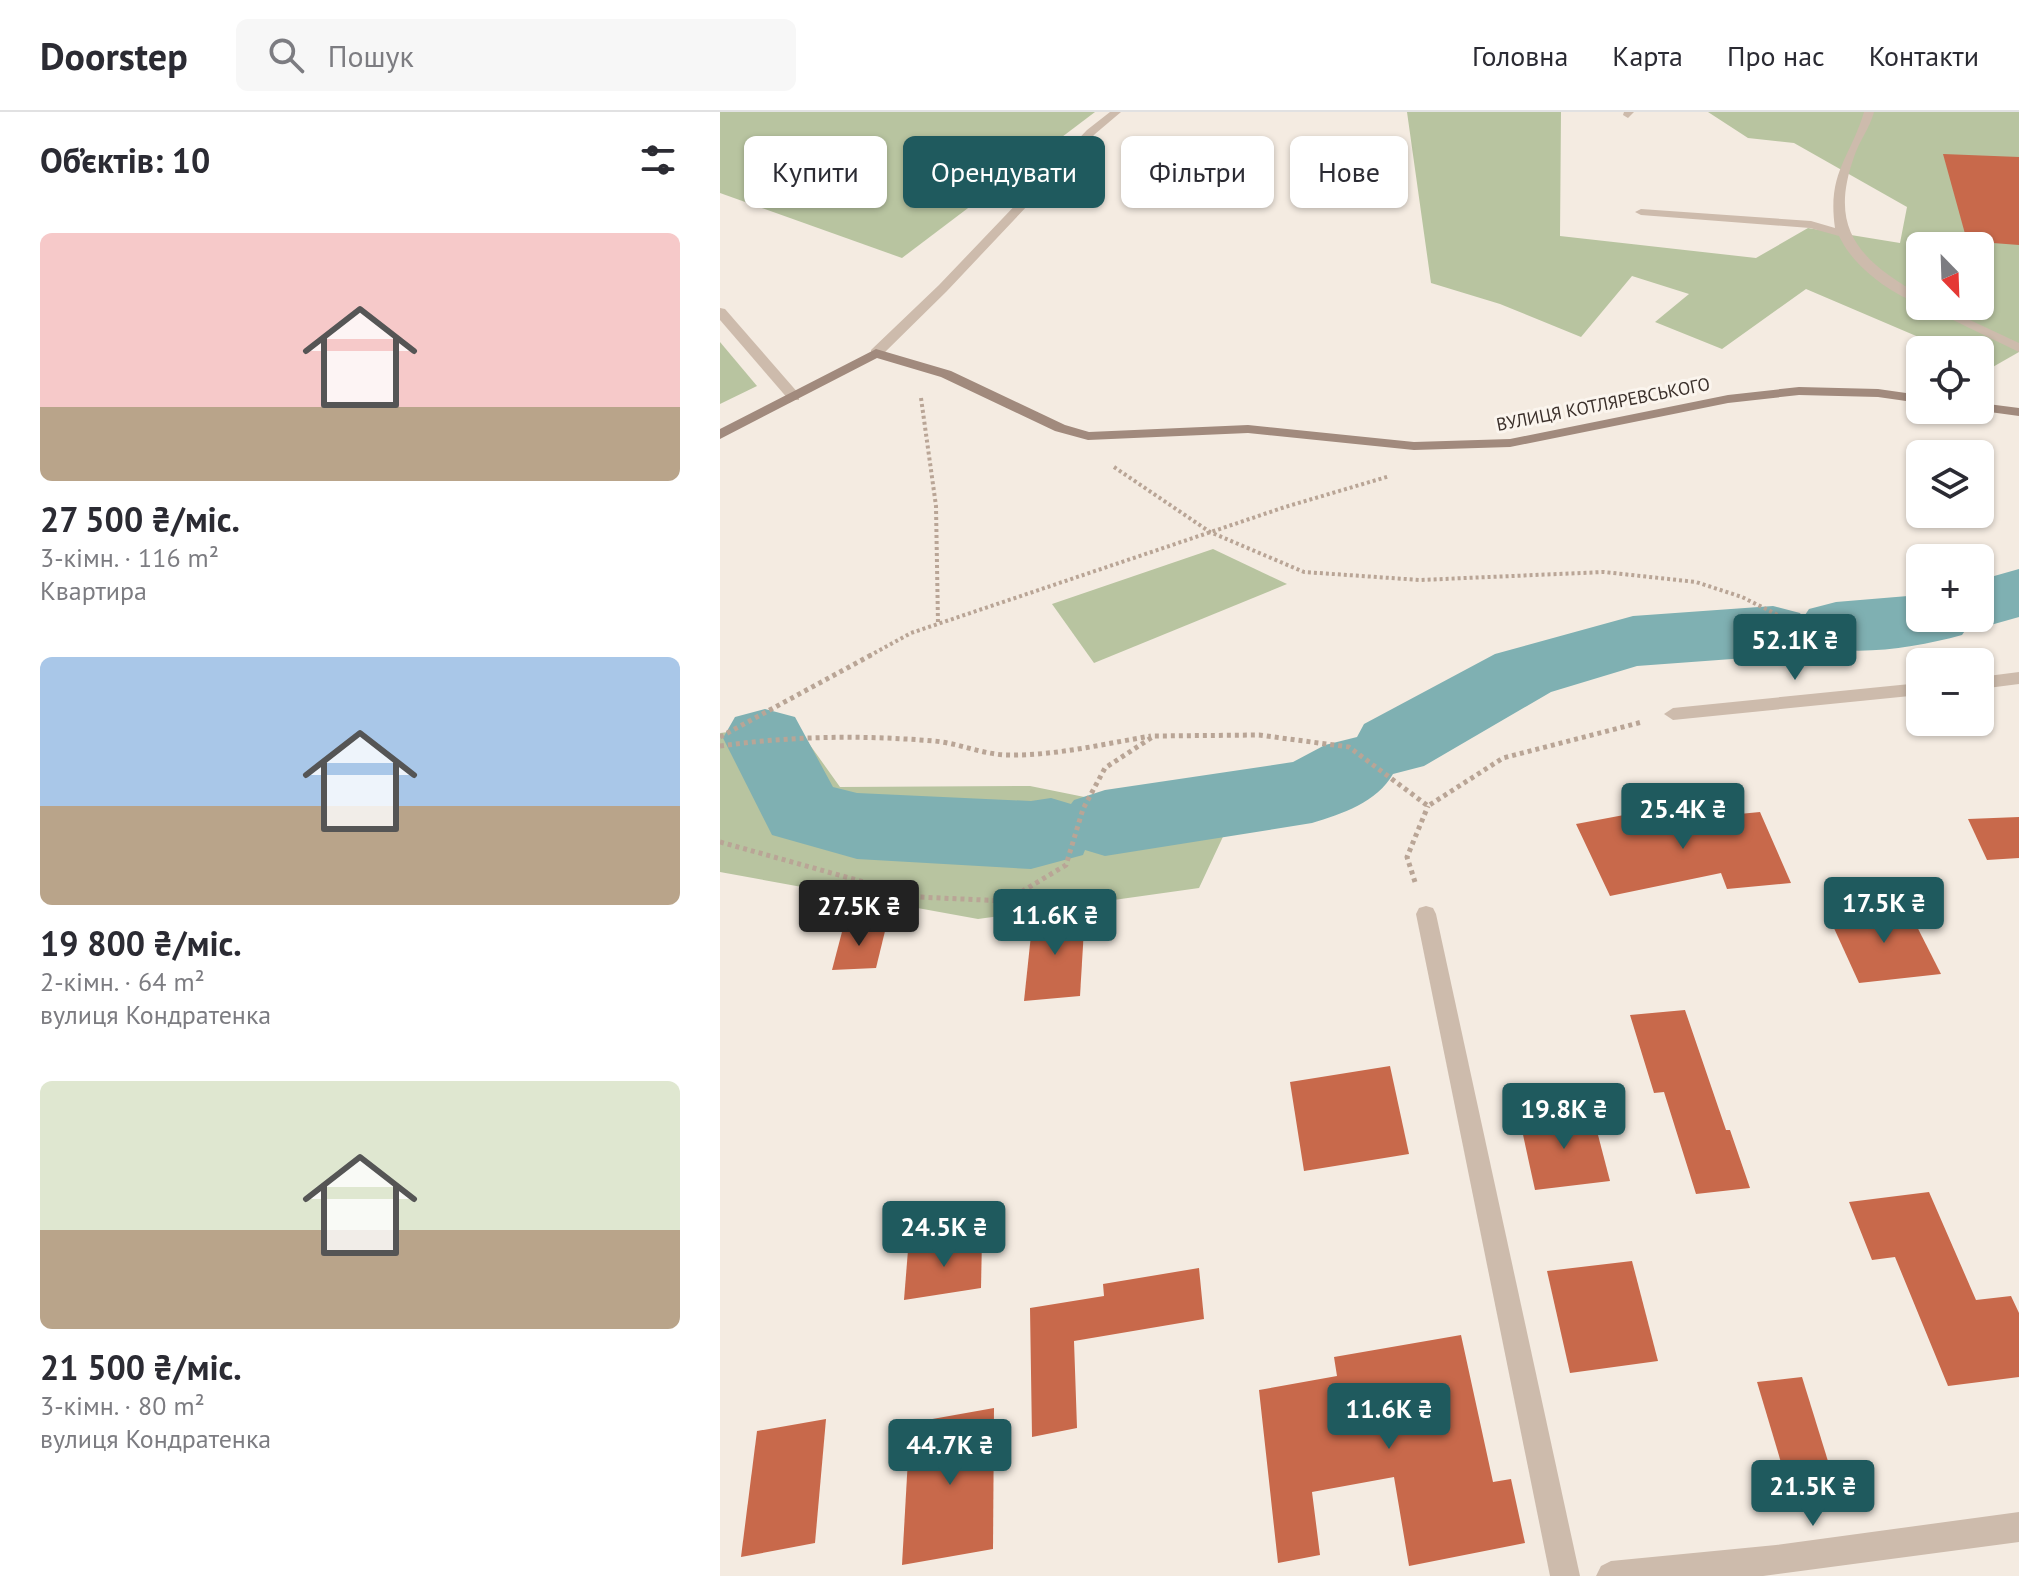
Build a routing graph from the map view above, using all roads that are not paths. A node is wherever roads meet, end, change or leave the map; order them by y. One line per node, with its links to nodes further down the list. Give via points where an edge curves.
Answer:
1 (1116, 112): 9 (street)
2 (1869, 112): 4 (street, via 1848,158 1838,206)
3 (1641, 212): 4 (street, via 1811,225)
4 (1840, 233): 5 (street, via 1858,259)
5 (1906, 291)
6 (720, 312): 10 (street)
7 (1960, 320): 8 (street)
8 (2019, 348)
9 (876, 353): 10 (street); 11 (street, ВУЛИЦЯ КОТЛЯРЕВСЬКОГО, via 946,374 1088,436 1248,429 1414,446 1510,443 1728,399 1799,391)
10 (794, 397): 14 (street)
11 (1906, 397)
12 (1994, 409): 13 (street)
13 (2019, 412)
14 (720, 435)
15 (2019, 678): 16 (street)
16 (1994, 681)
17 (1906, 691): 18 (street)
18 (1673, 714)
19 (1426, 914): 21 (street)
20 (2019, 1527): 22 (street)
21 (1565, 1576)
22 (1611, 1576)

